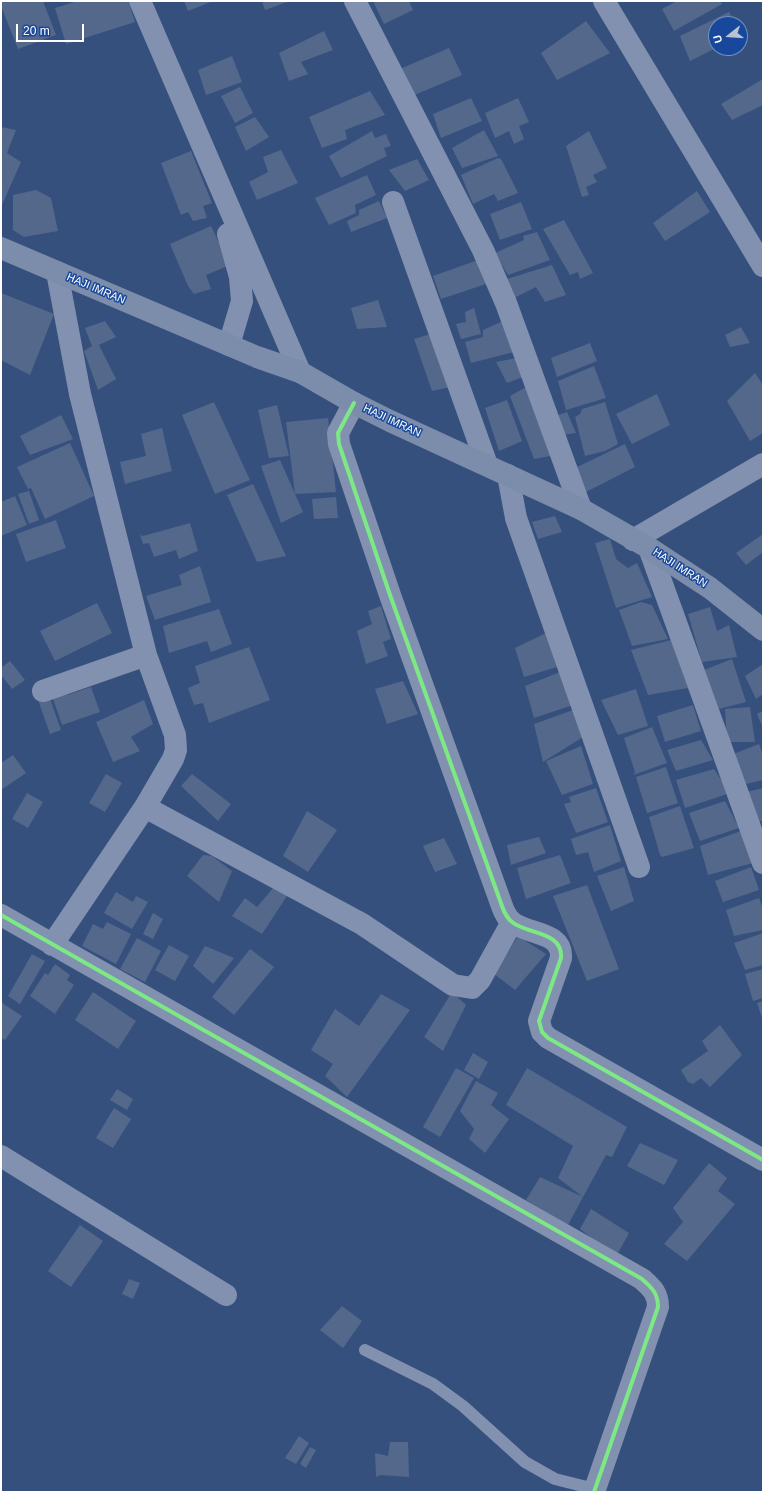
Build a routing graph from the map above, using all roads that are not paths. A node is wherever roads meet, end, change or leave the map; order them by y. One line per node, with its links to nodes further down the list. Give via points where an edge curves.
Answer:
1 (140, 1): 10 (street)
2 (355, 1): 15 (street, via 483,250 506,303)
3 (604, 1): 7 (street)
4 (393, 202): 13 (street)
5 (225, 223): 9 (street, via 240,277 242,301)
6 (1, 248): 8 (street, HAJI IMRAN)
7 (763, 266)
8 (57, 272): 9 (street, HAJI IMRAN); 18 (street, via 80,394)
9 (229, 345): 10 (street, HAJI IMRAN)
10 (300, 372): 11 (street, HAJI IMRAN)
11 (354, 403): 13 (street, HAJI IMRAN); 24 (street, via 338,433 340,444 390,595 499,899)
12 (763, 464): 16 (street)
13 (487, 465): 14 (street, HAJI IMRAN)
14 (508, 475): 15 (street, HAJI IMRAN); 22 (street, via 516,518)
15 (581, 508): 16 (street, HAJI IMRAN)
16 (641, 544): 17 (street, HAJI IMRAN, via 710,588); 21 (street)
17 (763, 630)
18 (146, 655): 19 (street); 20 (street, via 175,736 176,750)
19 (43, 691)
20 (146, 807): 24 (street, via 362,924 453,985 472,988 480,980); 25 (street)
21 (763, 863)
22 (638, 867)
23 (1, 915): 25 (street)
24 (512, 922): 27 (street, via 552,939 561,952 539,1021 542,1032 548,1038)
25 (52, 945): 30 (street, via 642,1279 654,1290 658,1298 658,1307)
26 (1, 1156): 28 (street)
27 (763, 1160)
28 (226, 1295)
29 (365, 1350): 30 (lane, via 432,1384 463,1406 525,1462 555,1479)
30 (595, 1490)

